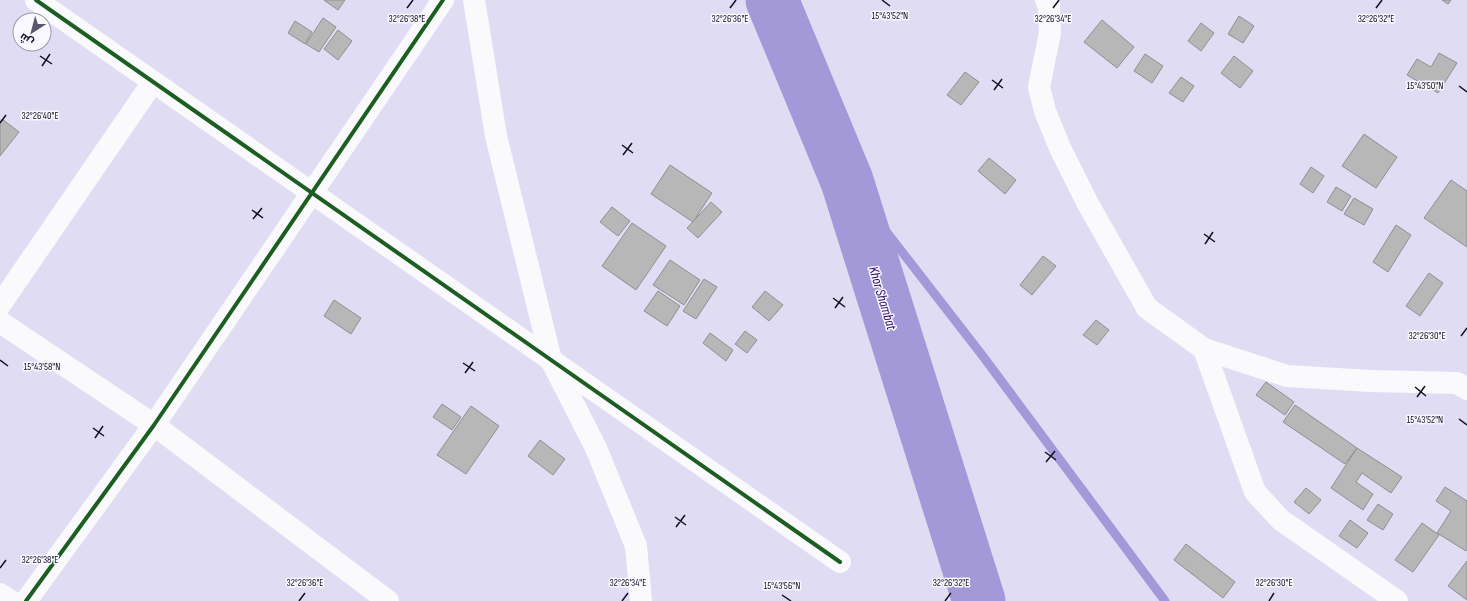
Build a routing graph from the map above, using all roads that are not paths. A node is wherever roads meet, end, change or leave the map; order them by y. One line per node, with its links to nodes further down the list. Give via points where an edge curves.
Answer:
1 (36, 0): 5 (street)
2 (443, 0): 6 (street)
3 (474, 0): 10 (street, via 496,136)
4 (1046, 0): 9 (street, via 1049,5 1050,33 1039,87 1045,111 1060,148 1146,308)
5 (153, 82): 6 (street); 7 (street)
6 (312, 193): 10 (street); 12 (street)
7 (0, 305)
8 (0, 322): 12 (street)
9 (1204, 349): 11 (street, via 1287,376 1457,383); 19 (street, via 1255,492 1281,520)
10 (551, 360): 13 (street); 18 (street, via 596,448 636,546)
11 (1467, 389)
12 (154, 425): 16 (street); 17 (street)
13 (840, 562)
14 (0, 594): 15 (street)
15 (11, 601)
16 (26, 601)
17 (388, 601)
18 (641, 601)
19 (1398, 601)

